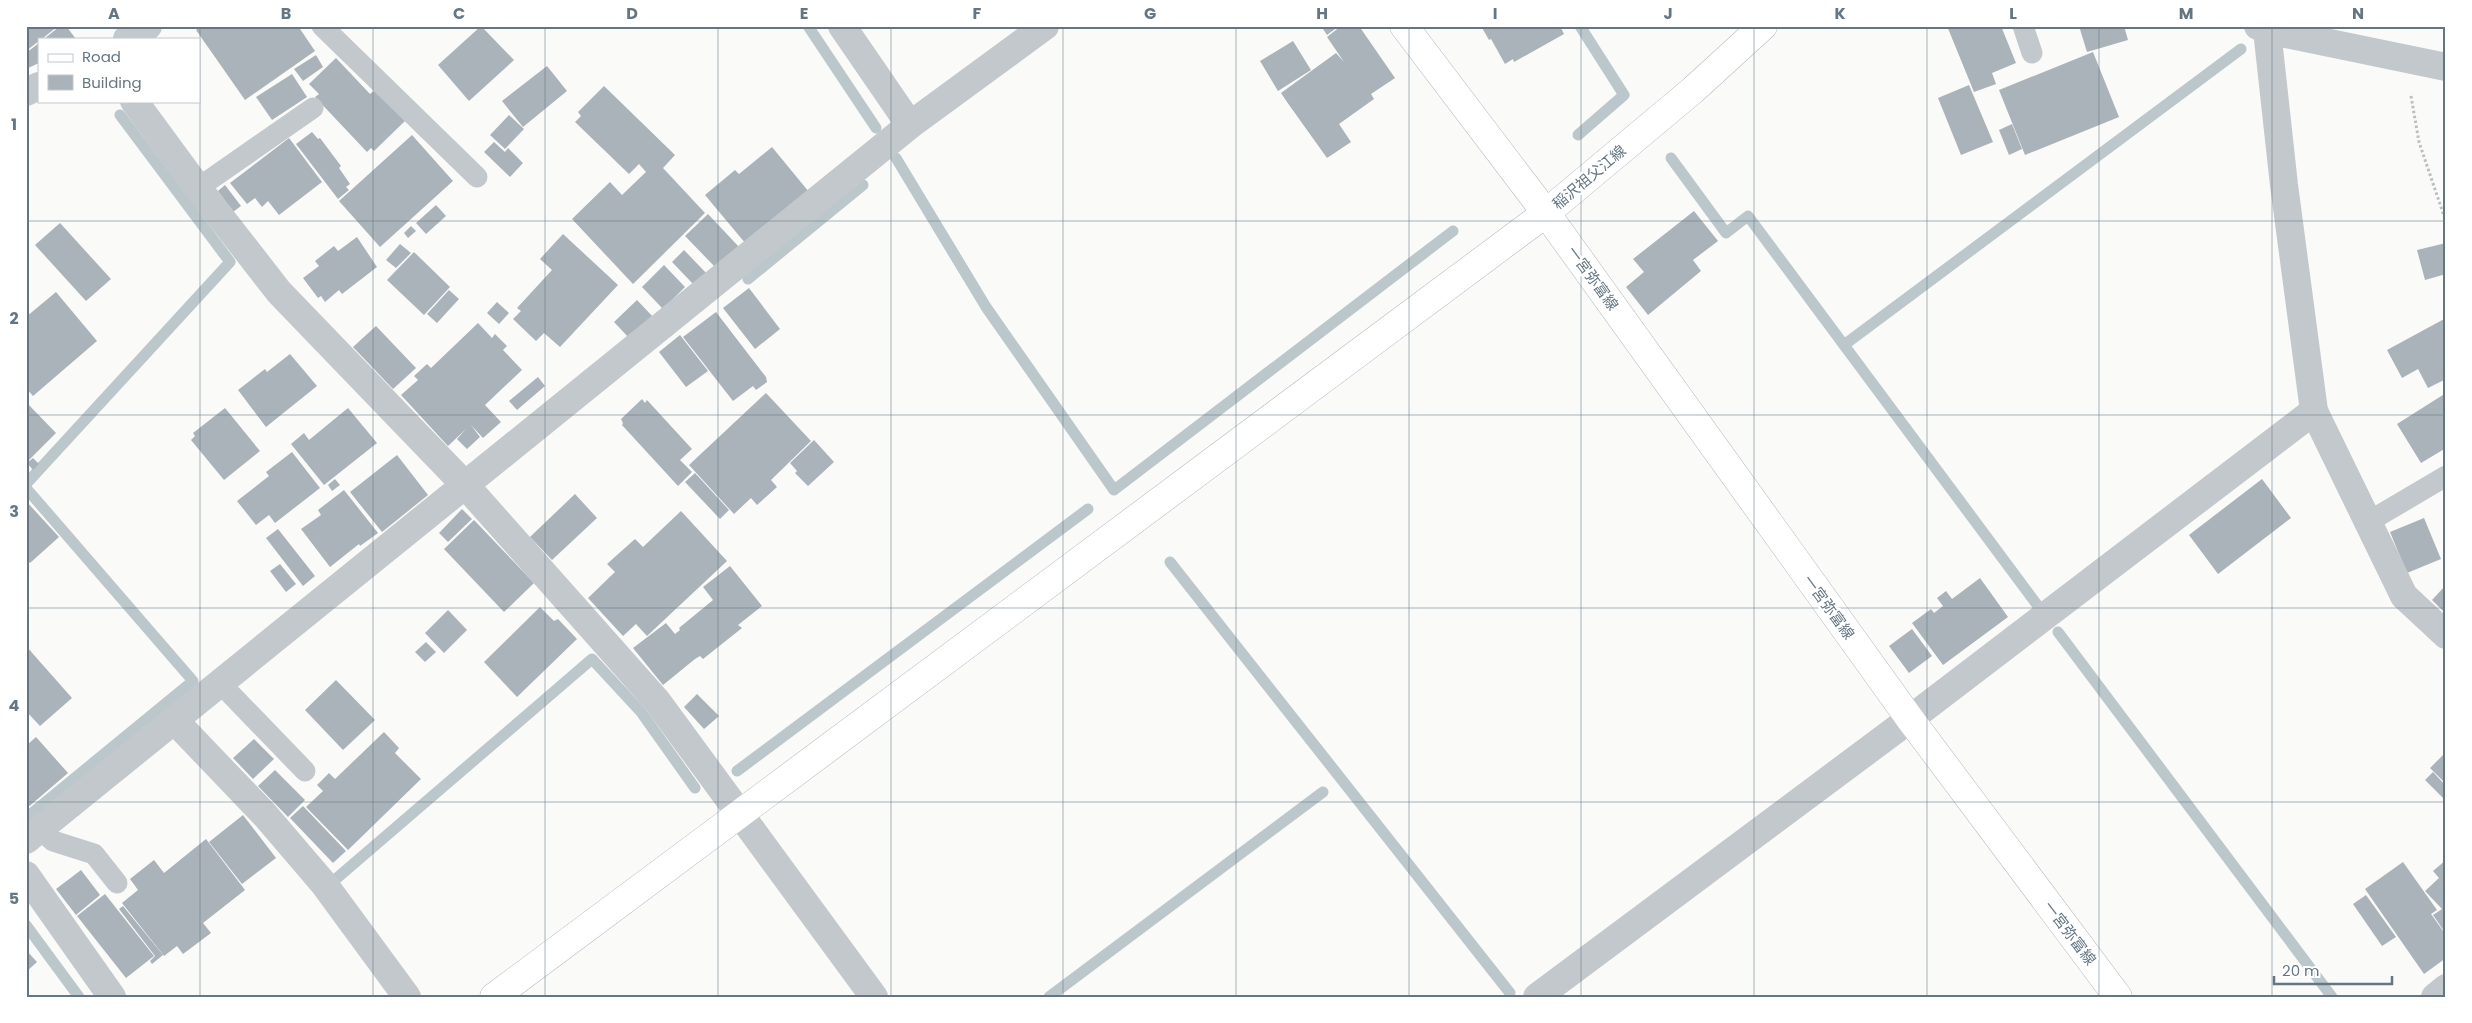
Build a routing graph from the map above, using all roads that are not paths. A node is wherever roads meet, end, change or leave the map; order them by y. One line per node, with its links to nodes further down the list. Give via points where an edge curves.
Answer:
1 (148, 26): 9 (street)
2 (322, 26): 17 (lane)
3 (842, 26): 16 (street)
4 (1044, 26): 16 (street)
5 (1404, 26): 19 (main road, 稲沢祖父江線)
6 (1763, 26): 19 (main road, 稲沢祖父江線, via 1693,90)
7 (2022, 26): 10 (lane)
8 (2262, 28): 11 (street); 20 (street)
9 (129, 38)
10 (2032, 53)
11 (2446, 67)
12 (38, 86): 13 (street)
13 (26, 92)
14 (135, 102): 18 (street)
15 (313, 108): 18 (lane)
16 (910, 125): 22 (street)
17 (477, 177)
18 (198, 188): 22 (street, via 279,292)
19 (1546, 213): 26 (main road, 一宮弥富線); 29 (main road)
20 (2314, 411): 23 (street); 26 (street)
21 (2446, 476): 23 (lane)
22 (466, 486): 25 (street); 29 (street, via 657,701)
23 (2368, 522): 24 (street, via 2404,596)
24 (2446, 635)
25 (220, 683): 27 (street); 28 (lane)
26 (1910, 719): 38 (street); 39 (main road, 一宮弥富線)
27 (174, 720): 30 (street); 35 (street, via 265,814 324,884)
28 (305, 771)
29 (739, 815): 36 (main road); 37 (street)
30 (33, 834): 32 (lane, via 94,854)
31 (26, 875): 34 (street)
32 (117, 883)
33 (2446, 988): 40 (street)
34 (112, 997)
35 (407, 997)
36 (494, 997)
37 (874, 997)
38 (1537, 997)
39 (2118, 997)
40 (2435, 997)

